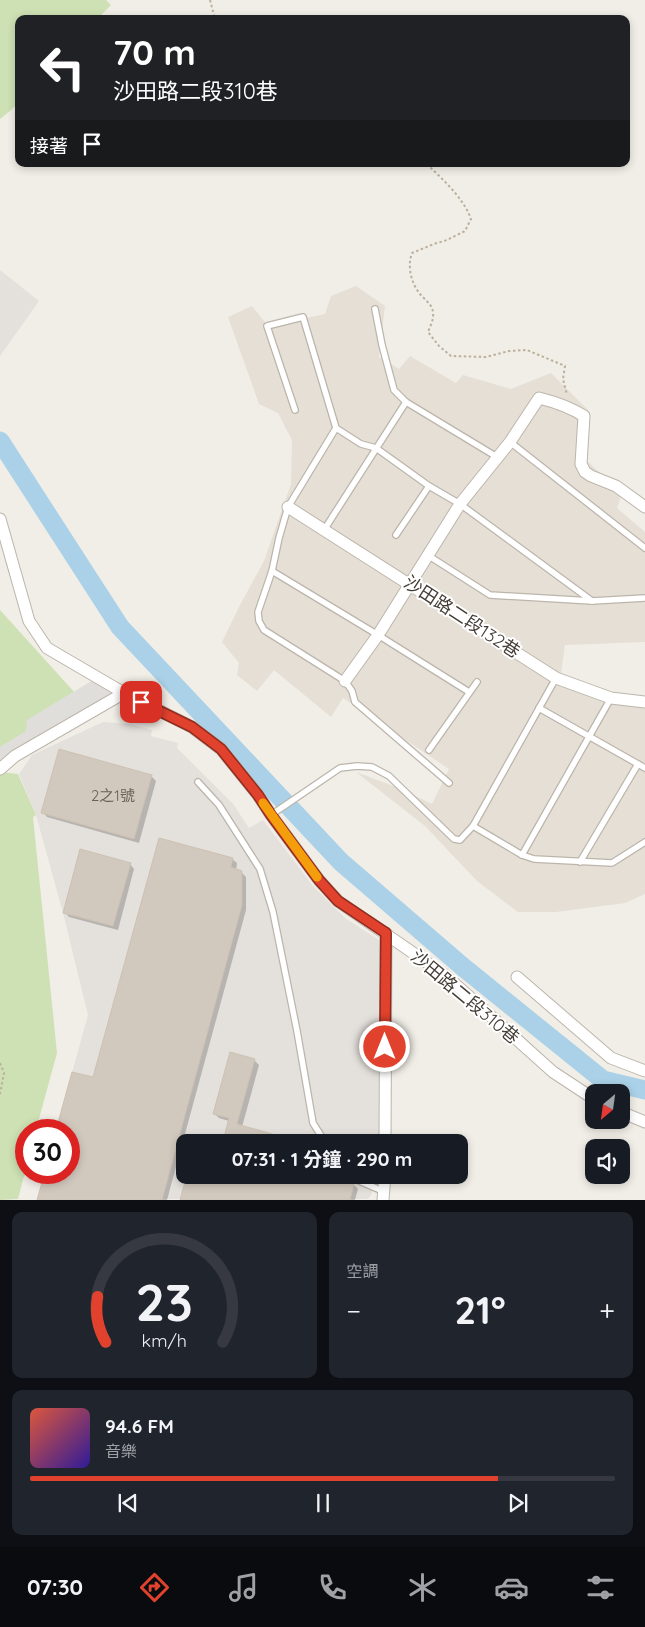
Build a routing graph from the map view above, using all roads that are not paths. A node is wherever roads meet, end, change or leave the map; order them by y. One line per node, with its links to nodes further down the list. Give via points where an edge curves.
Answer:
1 (376, 309): 2 (lane, via 394,390)
2 (406, 402): 6 (lane); 7 (lane)
3 (294, 410): 4 (lane, via 266,326 303,317)
4 (336, 428): 6 (lane, via 361,444); 10 (lane)
5 (510, 442): 7 (street); 11 (street, via 539,398 574,410 584,416 581,464 585,472 616,486); 15 (lane)
6 (376, 448): 8 (lane); 13 (lane)
7 (497, 457): 9 (street)
8 (429, 486): 9 (lane); 14 (lane)
9 (460, 504): 16 (street); 20 (lane)
10 (288, 507): 13 (street, 沙田路二段132巷); 17 (lane)
11 (645, 507)
12 (0, 519): 26 (street, 沙田路二段310巷, via 29,621 47,648)
13 (324, 530): 18 (street, 沙田路二段132巷)
14 (396, 536)
15 (645, 548)
16 (429, 556): 18 (street); 20 (lane, via 490,595)
17 (272, 571): 21 (lane); 23 (lane, via 258,612 264,630)
18 (410, 584): 21 (street); 22 (street, 沙田路二段132巷)
19 (645, 598): 20 (lane)
20 (592, 601)
21 (378, 634): 23 (street); 25 (lane)
22 (556, 678): 27 (street, 沙田路二段132巷); 29 (lane)
23 (345, 682): 36 (lane, via 352,690 355,702)
24 (477, 682): 25 (lane)
25 (469, 692): 31 (lane)
26 (124, 693): 34 (street, via 15,756); 37 (street, 沙田路二段310巷, via 192,727 221,749)
27 (611, 698): 28 (street, 沙田路二段132巷); 30 (lane)
28 (645, 702)
29 (539, 708): 30 (lane); 38 (lane)
30 (589, 736): 32 (lane); 40 (lane)
31 (428, 750)
32 (638, 764): 33 (lane); 41 (lane)
33 (645, 768)
34 (0, 769)
35 (198, 782): 48 (lane, via 220,805 260,869 273,912 313,1123)
36 (449, 783)
37 (271, 815): 38 (lane, via 340,768 357,766 372,767 389,776 454,839 460,840); 42 (street, 沙田路二段310巷, via 338,901)
38 (473, 826): 40 (lane)
39 (645, 842): 41 (lane, via 612,863)
40 (522, 854): 41 (lane, via 534,859)
41 (580, 862)
42 (386, 933): 45 (street, 沙田路二段310巷, via 445,975 553,1072); 49 (street)
43 (517, 977): 44 (street, via 610,1058)
44 (645, 1072)
45 (585, 1093)
46 (630, 1116): 47 (street)
47 (645, 1122)
48 (320, 1134)
49 (385, 1134)
50 (364, 1184): 51 (lane)
51 (384, 1196)

